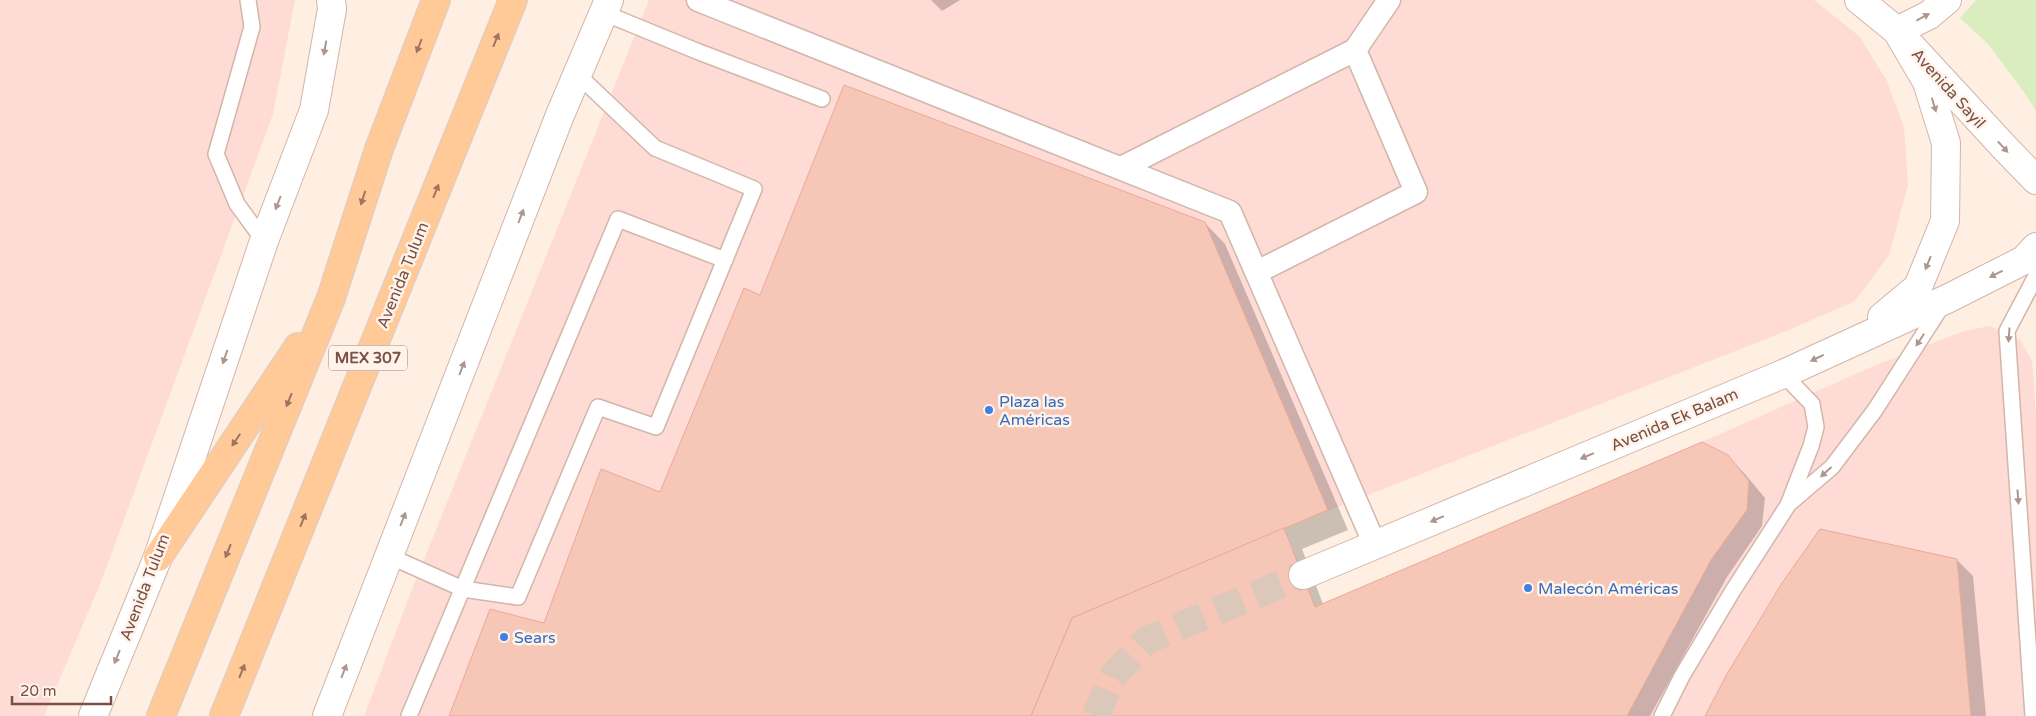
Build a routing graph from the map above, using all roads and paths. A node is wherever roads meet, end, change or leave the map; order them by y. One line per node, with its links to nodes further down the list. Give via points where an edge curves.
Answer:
1 (248, 0): 16 (lane, via 252,27 216,154 237,204)
2 (331, 0): 16 (street, Avenida Tulum, one-way to 16, via 314,110)
3 (436, 0): 21 (main road, MEX 307, one-way to 21, via 379,149)
4 (513, 0): 33 (main road, Avenida Tulum / MEX 307, one-way to 4)
5 (698, 0): 14 (street)
6 (1390, 0): 11 (street)
7 (1859, 0): 10 (street, Avenida Sayil)
8 (1947, 0): 10 (street, one-way to 8, via 1929,15)
9 (606, 6): 12 (street); 13 (lane, via 698,52)
10 (1897, 31): 15 (street, Avenida Sayil, one-way to 15); 23 (street, one-way to 23, via 1927,82 1946,143 1945,221 1918,287)
11 (1355, 50): 14 (street); 19 (street, via 1416,192)
12 (578, 75): 18 (lane, via 655,148 754,189); 27 (street, one-way to 12)
13 (822, 98)
14 (1121, 168): 19 (street, via 1230,212)
15 (2036, 180)
16 (264, 241): 28 (street, Avenida Tulum, one-way to 28)
17 (2036, 248): 22 (street, Avenida Ek Balam, one-way to 22, via 2024,260)
18 (725, 260): 30 (lane, via 656,427 598,407 518,597); 30 (lane, via 618,219)
19 (1257, 272): 26 (street)
20 (2036, 276): 37 (lane, one-way to 37, via 2007,331)
21 (331, 298): 28 (main road, one-way to 28); 32 (main road, MEX 307, one-way to 32)
22 (1947, 299): 23 (street, Avenida Ek Balam); 25 (lane, one-way to 25, via 1875,410 1832,467)
23 (1855, 339): 24 (street, Avenida Ek Balam, one-way to 24)
24 (1783, 374): 25 (lane, via 1812,404 1816,426); 26 (street, Avenida Ek Balam, one-way to 26)
25 (1788, 505): 36 (lane, via 1692,659)
26 (1375, 545): 29 (street, Avenida Ek Balam)
27 (389, 556): 30 (lane); 34 (street, one-way to 27)
28 (158, 557): 31 (street, Avenida Tulum, one-way to 31)
29 (1303, 575)
30 (463, 589): 35 (lane)
31 (93, 716)
32 (161, 716)
33 (224, 716)
34 (327, 716)
35 (409, 716)
36 (1662, 716)
37 (2033, 716)

